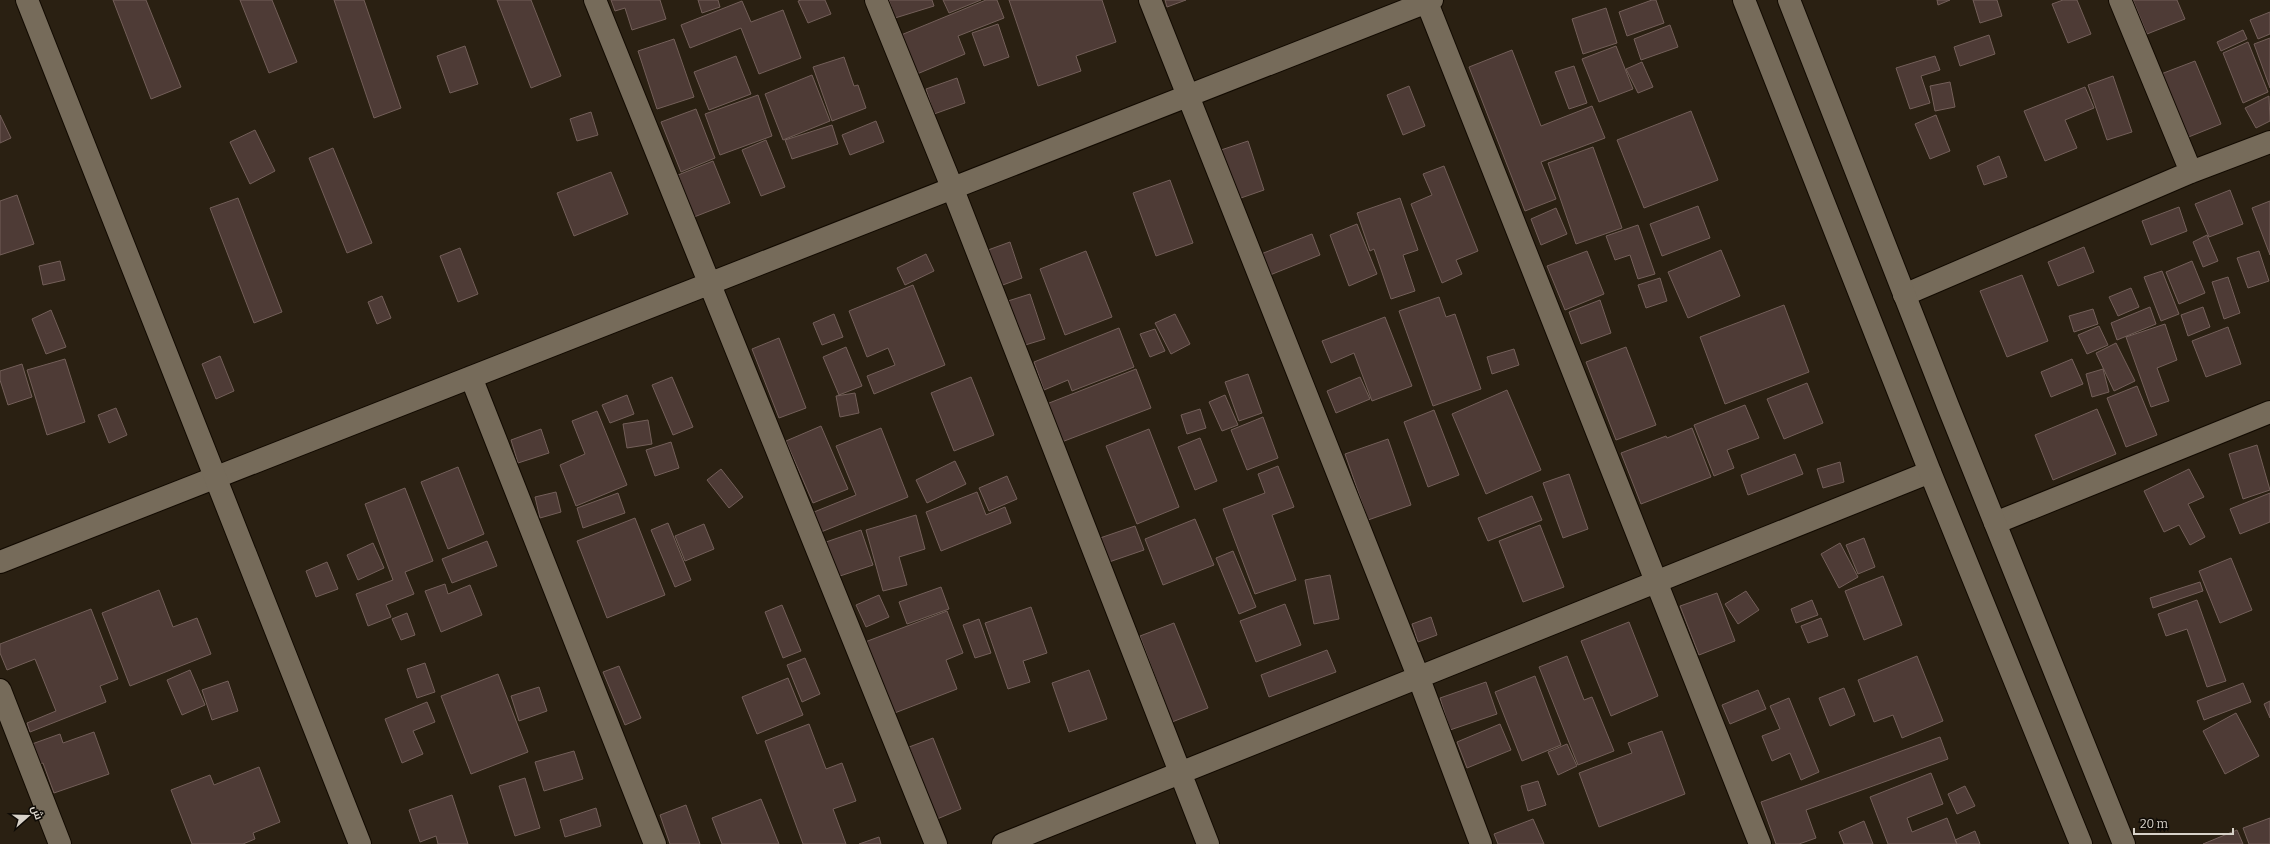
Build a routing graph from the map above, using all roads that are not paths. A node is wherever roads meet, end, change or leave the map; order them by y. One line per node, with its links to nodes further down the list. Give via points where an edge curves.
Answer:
1 (27, 0): 18 (street)
2 (595, 0): 13 (street)
3 (876, 0): 12 (street)
4 (1150, 0): 9 (street)
5 (1744, 0): 17 (street)
6 (1789, 0): 14 (street)
7 (2120, 0): 11 (street)
8 (1428, 1): 9 (street); 21 (street)
9 (1189, 95): 12 (street); 22 (street)
10 (2270, 142): 11 (street)
11 (2191, 172): 14 (street)
12 (952, 187): 13 (street); 24 (street)
13 (708, 282): 15 (street); 28 (street)
14 (1904, 295): 19 (street)
15 (471, 377): 18 (street); 27 (street)
16 (2270, 412): 19 (street)
17 (1930, 472): 21 (street); 33 (street)
18 (215, 476): 20 (street); 26 (street)
19 (1994, 523): 34 (street)
20 (0, 562)
21 (1656, 584): 22 (street); 32 (street)
22 (1418, 676): 24 (street); 31 (street)
23 (0, 690): 25 (street)
24 (1181, 773): 29 (street); 30 (street)
25 (60, 844)
26 (360, 844)
27 (655, 844)
28 (936, 844)
29 (1003, 844)
30 (1208, 844)
31 (1481, 844)
32 (1760, 844)
33 (2081, 844)
34 (2124, 844)

